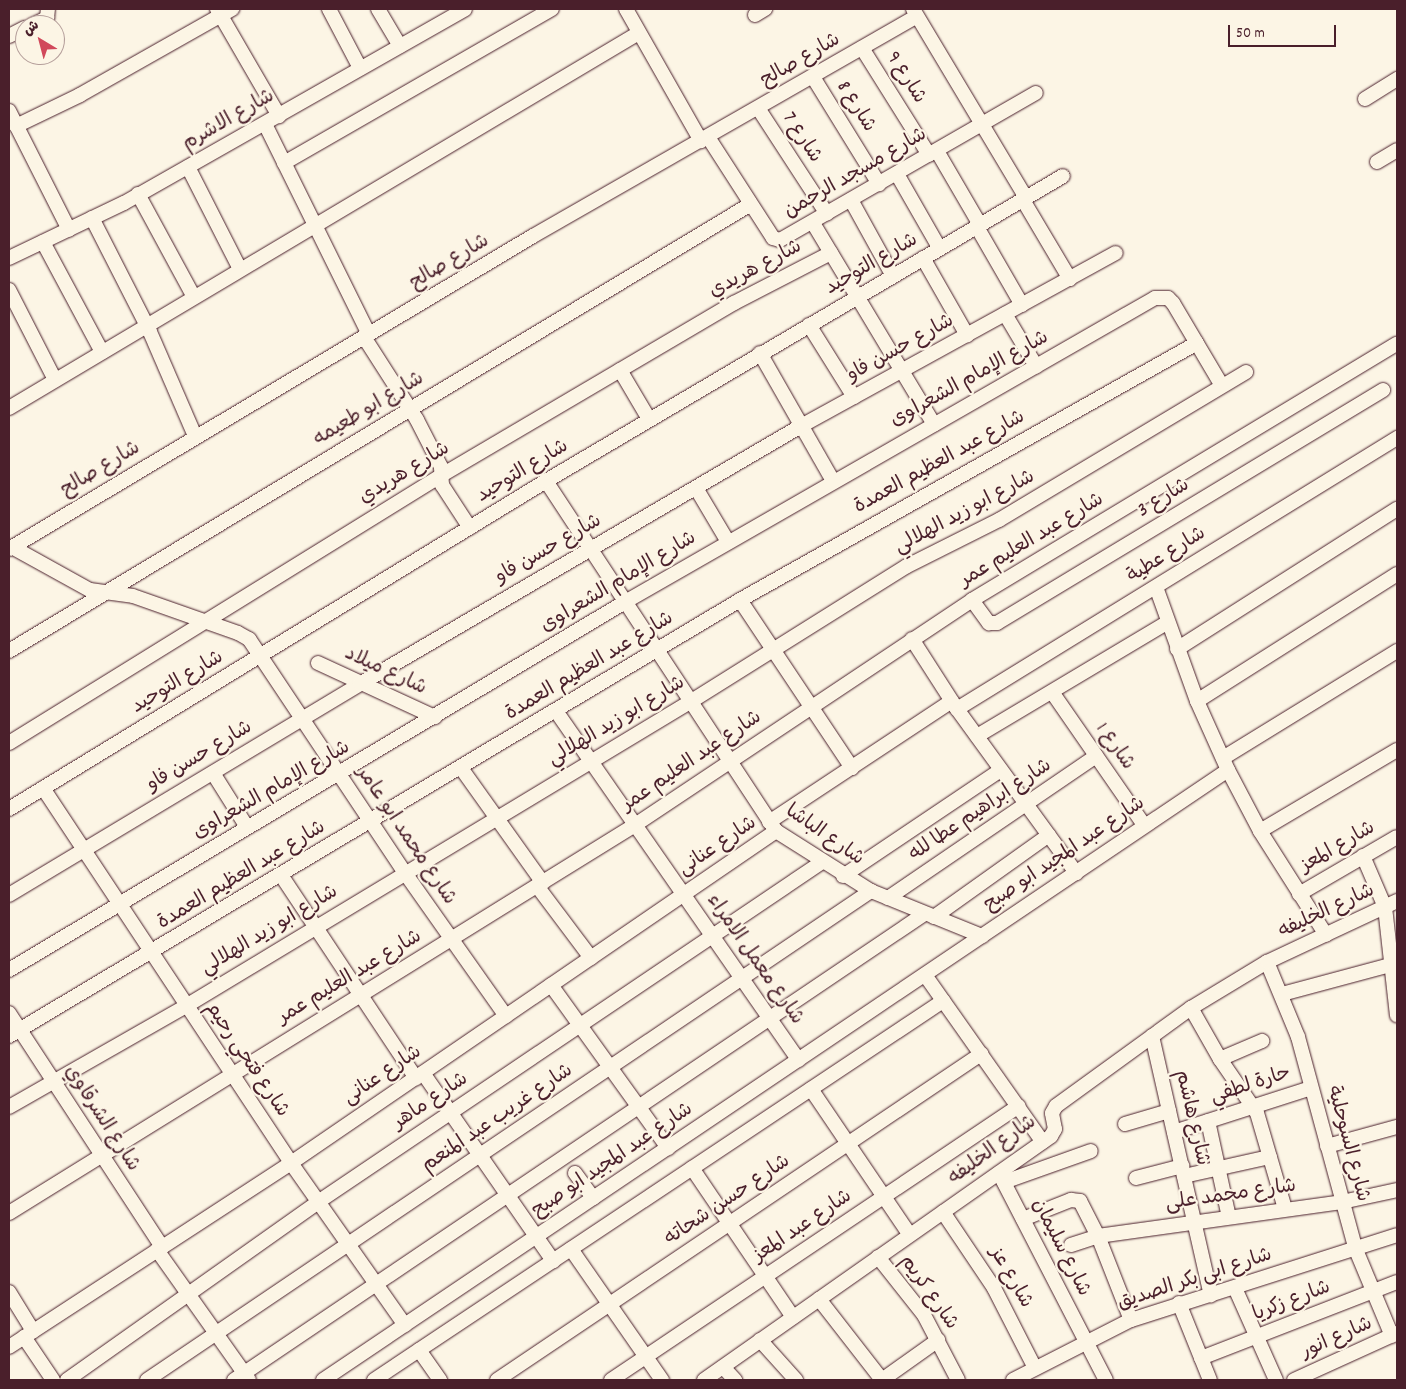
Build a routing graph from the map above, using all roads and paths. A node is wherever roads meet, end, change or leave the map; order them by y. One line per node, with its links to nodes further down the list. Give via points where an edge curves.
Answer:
1 (329, 9): 11 (street)
2 (378, 9): 9 (street)
3 (465, 9): 9 (street, شارع الاشرم)
4 (552, 9): 26 (street)
5 (626, 9): 8 (street, شارع مسجد الرحمن)
6 (223, 11): 18 (street); 21 (street, via 80,95)
7 (914, 13): 10 (street, شارع صالح); 20 (street)
8 (637, 34): 22 (street, شارع مسجد الرحمن); 38 (street)
9 (400, 46): 11 (street, شارع الاشرم)
10 (862, 48): 12 (street, شارع صالح); 24 (street, شارع 9)
11 (360, 68): 18 (street, شارع الاشرم)
12 (813, 77): 16 (street, شارع صالح); 30 (street, شارع 8)
13 (1397, 79): 15 (street)
14 (1036, 93): 20 (street, شارع مسجد الرحمن)
15 (1365, 99)
16 (758, 108): 22 (street, شارع صالح); 35 (street, شارع 7)
17 (9, 111): 21 (street)
18 (278, 116): 19 (street, شارع الاشرم)
19 (266, 124): 26 (street); 27 (street, شارع الاشرم)
20 (981, 125): 24 (street, شارع مسجد الرحمن); 32 (street)
21 (16, 126): 40 (street)
22 (704, 139): 34 (street, شارع مسجد الرحمن); 57 (street, شارع صالح)
23 (1397, 150): 25 (street)
24 (933, 153): 28 (street, شارع مسجد الرحمن); 39 (street, شارع 9)
25 (1377, 162)
26 (284, 163): 38 (street)
27 (188, 167): 31 (street, شارع الاشرم); 47 (street)
28 (897, 174): 30 (street, شارع مسجد الرحمن); 42 (street)
29 (1063, 176): 32 (street, شارع التوحيد)
30 (879, 184): 33 (street, شارع مسجد الرحمن)
31 (138, 194): 36 (street, شارع الاشرم); 51 (street)
32 (1024, 199): 39 (street, شارع التوحيد); 49 (street)
33 (851, 200): 35 (street, شارع مسجد الرحمن); 48 (street)
34 (751, 204): 37 (street, شارع مسجد الرحمن, via 777,240); 72 (street, شارع ابو طعيمه)
35 (827, 214): 37 (street, شارع مسجد الرحمن)
36 (92, 218): 40 (street, شارع الاشرم); 55 (street)
37 (812, 223): 43 (street)
38 (315, 224): 47 (street); 57 (street)
39 (979, 226): 42 (street, شارع التوحيد); 53 (street, شارع 9)
40 (69, 230): 41 (street, شارع الاشرم)
41 (43, 242): 45 (street, شارع الاشرم); 61 (street)
42 (940, 249): 46 (street, شارع التوحيد)
43 (831, 252): 52 (street); 64 (street, شارع هريدي, via 748,295)
44 (1116, 253): 49 (street, شارع حسن فاو)
45 (9, 258)
46 (923, 258): 48 (street, شارع التوحيد); 58 (street)
47 (240, 269): 51 (street)
48 (894, 276): 52 (street, شارع التوحيد)
49 (1070, 279): 53 (street, شارع حسن فاو)
50 (9, 290): 67 (street)
51 (194, 297): 55 (street)
52 (857, 297): 56 (street, شارع التوحيد); 65 (street)
53 (1022, 305): 54 (street, شارع حسن فاو)
54 (1005, 314): 58 (street, شارع حسن فاو); 63 (street)
55 (147, 325): 61 (street); 76 (street)
56 (809, 325): 62 (street, شارع التوحيد); 70 (street)
57 (367, 335): 72 (street); 76 (street, شارع صالح)
58 (967, 335): 65 (street, شارع حسن فاو)
59 (1197, 343): 63 (street, شارع الإمام الشعراوى, via 1173,303 1162,297); 68 (street, شارع الإمام الشعراوى); 90 (street, شارع عبد العظيم العمدة)
60 (1397, 344): 91 (street, شارع عبد العليم عمر)
61 (102, 352): 67 (street)
62 (760, 354): 73 (street, شارع التوحيد); 75 (street)
63 (1036, 366): 74 (street, شارع الإمام الشعراوى)
64 (620, 370): 73 (street); 78 (street, شارع هريدي)
65 (902, 371): 70 (street, شارع حسن فاو); 74 (street)
66 (1246, 372): 68 (street, شارع ابو زيد الهلالي)
67 (55, 380): 71 (street)
68 (1222, 386): 99 (street, شارع ابو زيد الهلالي, via 1000,520 907,566)
69 (1383, 390): 91 (street, شارع 3, via 997,623 989,624)
70 (854, 397): 75 (street, شارع حسن فاو)
71 (9, 408)
72 (410, 409): 78 (street, via 441,467); 89 (street, شارع ابو طعيمه)
73 (649, 419): 79 (street, شارع التوحيد)
74 (934, 424): 80 (street, شارع الإمام الشعراوى)
75 (801, 426): 80 (street); 81 (street, شارع حسن فاو)
76 (195, 436): 85 (street, شارع صالح)
77 (1397, 438): 88 (street, شارع عطية)
78 (442, 475): 83 (street, via 442,485); 93 (street, شارع هريدي)
79 (546, 481): 83 (street, شارع التوحيد); 86 (street, شارع الباشا)
80 (832, 481): 84 (street, شارع الإمام الشعراوى)
81 (696, 488): 84 (street); 86 (street, شارع حسن فاو)
82 (1397, 509): 96 (street)
83 (470, 528): 101 (street, شارع التوحيد)
84 (728, 542): 92 (street, شارع الإمام الشعراوى)
85 (10, 548): 89 (street, شارع محمد ابو عامر, via 84,588)
86 (590, 549): 92 (street, شارع الباشا); 103 (street, شارع حسن فاو)
87 (1397, 574): 105 (street)
88 (1156, 587): 94 (street); 107 (street, شارع عطية)
89 (108, 593): 93 (street, شارع محمد ابو عامر, via 133,596); 98 (street, شارع ابو طعيمه)
90 (740, 600): 97 (street, شارع عبد العظيم العمدة); 99 (street)
91 (972, 600): 95 (street, شارع عبد العليم عمر)
92 (625, 602): 97 (street, شارع الباشا); 110 (street, شارع الإمام الشعراوى)
93 (204, 622): 101 (street, شارع محمد ابو عامر, via 244,636); 113 (street, شارع هريدي)
94 (1168, 622): 96 (street); 104 (street)
95 (912, 639): 107 (street); 108 (street, شارع عبد العليم عمر)
96 (1177, 649): 105 (street)
97 (657, 650): 106 (street, شارع الباشا); 109 (street, شارع عبد العظيم العمدة)
98 (9, 651)
99 (774, 651): 106 (street, شارع ابو زيد الهلالي); 108 (street)
100 (1397, 651): 118 (street, شارع عبد المجيد ابو صبح)
101 (262, 655): 111 (street, شارع محمد ابو عامر); 124 (street, شارع التوحيد)
102 (318, 663): 103 (street, شارع ميلاد)
103 (360, 684): 110 (street, شارع ميلاد); 111 (street, شارع حسن فاو)
104 (1052, 692): 112 (street); 115 (street, شارع 1)
105 (1197, 701): 118 (street)
106 (690, 702): 116 (street, شارع ابو زيد الهلالي); 117 (street, شارع الباشا)
107 (955, 705): 112 (street); 120 (street, شارع عنانى)
108 (811, 707): 117 (street, شارع عبد العليم عمر); 120 (street)
109 (556, 711): 116 (street, شارع معمل الامراء); 119 (street, شارع عبد العظيم العمدة)
110 (435, 717): 123 (street, شارع الإمام الشعراوى)
111 (303, 718): 122 (street, شارع حسن فاو); 123 (street, شارع محمد ابو عامر)
112 (977, 736): 121 (street)
113 (9, 743)
114 (1397, 750): 133 (street)
115 (1096, 756): 125 (street, شارع ابراهيم عطا لله); 130 (street, شارع 1)
116 (591, 761): 127 (street, شارع ابو زيد الهلالي); 129 (street, شارع معمل الامراء)
117 (729, 762): 129 (street, شارع عبد العليم عمر); 132 (street, شارع الباشا)
118 (1225, 764): 130 (street, شارع عبد المجيد ابو صبح); 133 (street)
119 (461, 768): 127 (street); 128 (street, شارع عبد العظيم العمدة)
120 (852, 768): 132 (street, شارع عنانى)
121 (1001, 770): 125 (street); 142 (street)
122 (213, 773): 131 (street); 136 (street, شارع حسن فاو)
123 (340, 773): 128 (street, شارع محمد ابو عامر); 131 (street, شارع الإمام الشعراوى)
124 (43, 788): 126 (street, شارع التوحيد); 136 (street, شارع فتحي رحيم)
125 (1026, 804): 134 (street); 148 (street, شارع ابراهيم عطا لله)
126 (9, 809)
127 (497, 818): 139 (street, شارع ابو زيد الهلالي); 143 (street)
128 (371, 822): 139 (street, شارع محمد ابو عامر); 141 (street, شارع عبد العظيم العمدة)
129 (635, 825): 143 (street, شارع عبد العليم عمر); 147 (street, شارع معمل الامراء)
130 (1144, 825): 140 (street, شارع عبد المجيد ابو صبح)
131 (247, 827): 150 (street, شارع الإمام الشعراوى)
132 (773, 827): 138 (street, شارع الباشا); 147 (street, شارع عنانى)
133 (1260, 831): 145 (street)
134 (1049, 835): 140 (street); 151 (street)
135 (1397, 836): 137 (street, شارع المعز)
136 (84, 851): 146 (street, شارع حسن فاو); 150 (street, شارع فتحي رحيم)
137 (1363, 856): 145 (street, شارع المعز); 149 (street)
138 (822, 862): 142 (street, شارع الباشا); 154 (street, شارع ماهر)
139 (405, 873): 152 (street, شارع ابو زيد الهلالي); 156 (street, شارع محمد ابو عامر)
140 (1076, 873): 155 (street, شارع عبد المجيد ابو صبح)
141 (281, 875): 152 (street); 157 (street, شارع عبد العظيم العمدة)
142 (843, 876): 144 (street, شارع الباشا)
143 (540, 884): 156 (street, شارع عبد العليم عمر); 159 (street)
144 (871, 890): 148 (street, شارع الباشا); 163 (street, شارع غريب عبد المنعم)
145 (1299, 894): 153 (street)
146 (9, 895)
147 (684, 895): 154 (street, شارع معمل الامراء); 159 (street, شارع عنانى)
148 (888, 898): 151 (street, شارع الباشا)
149 (1391, 904): 153 (street, شارع الخليفه); 158 (street)
150 (120, 906): 157 (street, شارع فتحي رحيم); 161 (street, شارع الإمام الشعراوى)
151 (929, 915): 155 (street, شارع الباشا); 173 (street)
152 (316, 927): 165 (street); 168 (street, شارع ابو زيد الهلالي)
153 (1326, 935): 160 (street, شارع الخليفه)
154 (713, 936): 163 (street, شارع معمل الامراء); 174 (street, شارع ماهر)
155 (982, 936): 162 (street, شارع عبد المجيد ابو صبح)
156 (451, 940): 165 (street, شارع عبد العليم عمر); 172 (street, شارع محمد ابو عامر)
157 (151, 954): 168 (street, شارع فتحي رحيم); 175 (street, شارع عبد العظيم العمدة)
158 (1392, 956): 166 (street); 171 (street)
159 (591, 958): 164 (street, شارع عنانى)
160 (1267, 962): 166 (street, شارع السوحلية); 169 (street, شارع الخليفه)
161 (9, 970)
162 (925, 975): 167 (street); 180 (street, شارع عبد المجيد ابو صبح)
163 (742, 978): 173 (street, شارع معمل الامراء); 181 (street, شارع غريب عبد المنعم)
164 (551, 985): 172 (street, شارع عنانى); 174 (street)
165 (360, 994): 182 (street, شارع عبد العليم عمر); 183 (street)
166 (1282, 994): 185 (street, شارع السوحلية)
167 (943, 1001): 178 (street); 186 (street)
168 (186, 1006): 182 (street, شارع فتحي رحيم); 184 (street, شارع ابو زيد الهلالي)
169 (1191, 1008): 176 (street, شارع الخليفه); 179 (street)
170 (9, 1013): 175 (street, شارع الشرقاوي)
171 (1397, 1015)
172 (506, 1016): 183 (street, شارع عنانى)
173 (770, 1018): 180 (street, شارع معمل الامراء); 190 (street)
174 (580, 1025): 181 (street); 192 (street, شارع ماهر)
175 (14, 1033): 184 (street, شارع الشرقاوي)
176 (1152, 1036): 191 (street, شارع هاشم); 197 (street, شارع الخليفه, via 1056,1106 1052,1114 1054,1133)
177 (1262, 1041): 179 (street)
178 (981, 1054): 187 (street); 198 (street, شارع حسن شحاته)
179 (1220, 1059): 188 (street)
180 (799, 1060): 200 (street, شارع عبد المجيد ابو صبح)
181 (610, 1067): 190 (street); 203 (street, شارع غريب عبد المنعم)
182 (232, 1074): 202 (street, شارع عبد العليم عمر); 205 (street, شارع فتحي رحيم)
183 (419, 1075): 192 (street); 205 (street, شارع عنانى)
184 (53, 1081): 189 (street, شارع ابو زيد الهلالي); 202 (street, شارع الشرقاوي)
185 (1311, 1088): 188 (street, حارة لطفي); 199 (street, شارع السوحلية)
186 (811, 1089): 198 (street); 206 (street)
187 (1018, 1106): 197 (street); 214 (street, شارع عبد المعز)
188 (1253, 1106): 193 (street, حارة لطفي); 204 (street)
189 (9, 1107)
190 (639, 1107): 200 (street); 213 (street)
191 (1169, 1111): 194 (street); 196 (street, شارع هاشم)
192 (450, 1113): 203 (street); 216 (street, شارع ماهر)
193 (1208, 1121): 196 (street, حارة لطفي); 207 (street)
194 (1125, 1124)
195 (1397, 1127): 199 (street)
196 (1174, 1132): 208 (street, شارع هاشم)
197 (1043, 1142): 210 (street, شارع الخليفه)
198 (848, 1144): 214 (street); 224 (street, شارع حسن شحاته)
199 (1327, 1146): 217 (street, شارع السوحلية)
200 (668, 1148): 215 (street, شارع عبد المجيد ابو صبح)
201 (1091, 1150): 210 (street)
202 (100, 1155): 220 (street, شارع عبد العليم عمر); 231 (street, شارع الشرقاوي)
203 (480, 1155): 213 (street); 229 (street, شارع غريب عبد المنعم)
204 (1270, 1157): 207 (street); 218 (street)
205 (291, 1162): 216 (street, شارع فتحي رحيم); 231 (street, شارع عنانى)
206 (692, 1168): 224 (street); 232 (street)
207 (1218, 1168): 208 (street); 221 (street)
208 (1183, 1171): 211 (street); 223 (street, شارع هاشم)
209 (575, 1172): 215 (street)
210 (1001, 1177): 219 (street, شارع الخليفه); 222 (street, شارع سليمان)
211 (1136, 1178)
212 (1397, 1190): 217 (street, شارع محمد على)
213 (508, 1195): 227 (street); 238 (street)
214 (884, 1196): 225 (street); 236 (street, شارع عبد المعز)
215 (593, 1198): 227 (street, شارع عبد المجيد ابو صبح)
216 (318, 1202): 229 (street, شارع فتحي رحيم); 242 (street, شارع ماهر)
217 (1342, 1202): 218 (street, شارع محمد على); 233 (street, شارع السوحلية)
218 (1285, 1209): 221 (street, شارع محمد على)
219 (943, 1212): 225 (street, شارع الخليفه); 262 (street, شارع عز, via 994,1288)
220 (9, 1213)
221 (1229, 1217): 223 (street, شارع محمد على)
222 (1023, 1219): 228 (street, via 1076,1199 1084,1205); 256 (street, شارع سليمان)
223 (1194, 1222): 228 (street, شارع محمد على); 243 (street, شارع هاشم)
224 (730, 1224): 236 (street); 246 (street, شارع حسن شحاته)
225 (910, 1235): 234 (street, شارع الخليفه)
226 (1397, 1235): 233 (street, شارع ابى بكر الصديق)
227 (536, 1236): 235 (street); 249 (street, شارع عبد المجيد ابو صبح)
228 (1098, 1236): 230 (street, شارع محمد على); 248 (street)
229 (348, 1244): 238 (street, شارع فتحي رحيم); 251 (street, شارع غريب عبد المنعم)
230 (1071, 1245)
231 (160, 1248): 242 (street, شارع الشرقاوي); 250 (street, شارع عنانى)
232 (571, 1249): 235 (street); 246 (street)
233 (1356, 1250): 239 (street, شارع ابى بكر الصديق); 241 (street, شارع السوحلية)
234 (878, 1257): 244 (street, شارع الخليفه); 255 (street, شارع كريم, via 924,1315)
235 (553, 1261): 258 (street)
236 (765, 1276): 247 (street); 259 (street, شارع عبد المعز)
237 (1397, 1282): 241 (street, شارع زكريا)
238 (376, 1284): 249 (street, شارع فتحي رحيم); 263 (street)
239 (1235, 1288): 243 (street, شارع ابى بكر الصديق); 253 (street)
240 (9, 1292): 250 (street)
241 (1374, 1292): 252 (street, شارع السوحلية); 253 (street, شارع زكريا)
242 (188, 1293): 251 (street, شارع الشرقاوي); 266 (street, شارع ماهر)
243 (1211, 1296): 245 (street, شارع ابى بكر الصديق)
244 (819, 1299): 247 (street, شارع الخليفه); 277 (street)
245 (1179, 1303): 248 (street, شارع ابى بكر الصديق); 260 (street)
246 (610, 1305): 259 (street); 271 (street, شارع حسن شحاته)
247 (793, 1317): 254 (street, شارع الخليفه)
248 (1131, 1320): 256 (street, شارع ابى بكر الصديق)
249 (405, 1324): 268 (street, شارع عبد المجيد ابو صبح)
250 (29, 1334): 257 (street, شارع عنانى); 265 (street)
251 (216, 1334): 263 (street, شارع الشرقاوي); 267 (street, شارع غريب عبد المنعم)
252 (1394, 1335): 282 (street, شارع انور)
253 (1257, 1337): 260 (street, شارع زكريا); 281 (street)
254 (760, 1340): 261 (street, شارع الخليفه); 276 (street)
255 (938, 1340): 277 (street); 278 (street, شارع كريم)
256 (1085, 1342): 262 (street, شارع ابى بكر الصديق); 279 (street, شارع سليمان)
257 (9, 1347)
258 (419, 1350): 269 (street); 270 (street)
259 (646, 1357): 272 (street, شارع عبد المعز); 273 (street)
260 (1201, 1358): 280 (street)
261 (723, 1367): 274 (street, شارع الخليفه); 275 (street)
262 (1035, 1368): 264 (street, شارع ابى بكر الصديق)
263 (242, 1378)
264 (1020, 1379)
265 (53, 1380)
266 (67, 1380)
267 (147, 1380)
268 (323, 1380)
269 (374, 1380)
270 (440, 1380)
271 (498, 1380)
272 (611, 1380)
273 (662, 1380)
274 (704, 1380)
275 (735, 1380)
276 (796, 1380)
277 (882, 1380)
278 (958, 1380)
279 (1106, 1380)
280 (1210, 1380)
281 (1276, 1380)
282 (1294, 1380)

